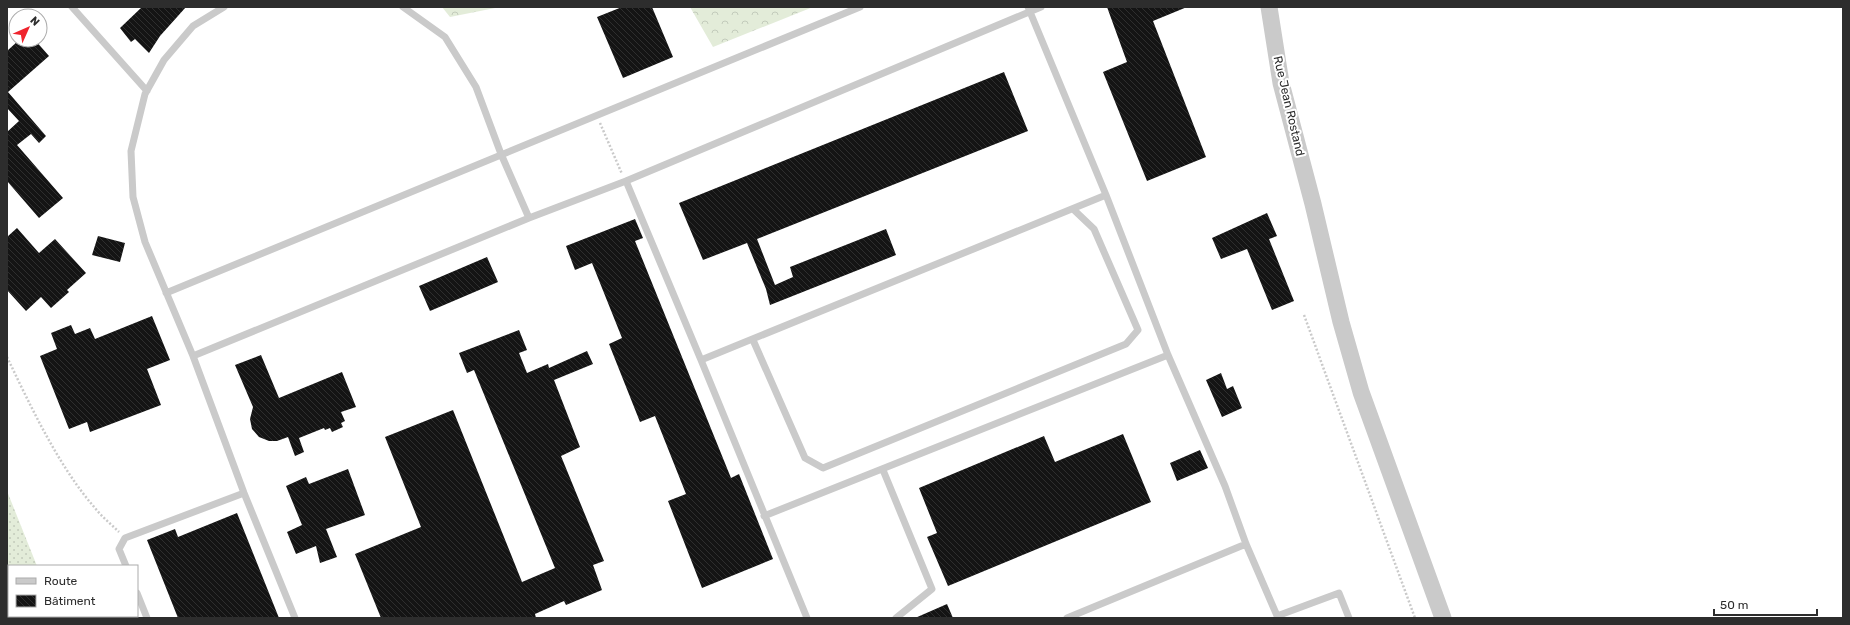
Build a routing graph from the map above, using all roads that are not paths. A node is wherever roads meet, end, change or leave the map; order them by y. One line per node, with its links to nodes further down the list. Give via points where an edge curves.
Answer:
1 (72, 7): 8 (lane)
2 (224, 7): 8 (lane, via 193,26 164,60)
3 (404, 7): 9 (lane, via 445,37 476,87)
4 (860, 7): 9 (lane)
5 (1041, 7): 7 (lane)
6 (1268, 7): 32 (street, Rue Jean Rostand, via 1281,83 1361,392)
7 (1029, 9): 10 (lane); 11 (lane)
8 (147, 91): 14 (lane, via 131,151 133,197 145,242)
9 (501, 154): 13 (lane); 14 (lane)
10 (626, 181): 13 (lane); 18 (lane)
11 (1106, 195): 12 (lane); 16 (lane)
12 (1074, 209): 15 (lane); 15 (lane, via 1094,229 1138,330 1126,344 838,462 823,468 805,458)
13 (529, 218): 17 (lane)
14 (166, 293): 17 (lane)
15 (753, 340): 18 (lane)
16 (1168, 355): 19 (lane); 22 (lane, via 1225,486)
17 (193, 356): 20 (lane)
18 (701, 360): 21 (lane)
19 (883, 470): 21 (lane); 29 (lane, via 932,589)
20 (244, 493): 23 (lane, via 125,538 120,549); 27 (lane)
21 (764, 516): 28 (lane)
22 (1246, 544): 25 (lane); 30 (lane)
23 (126, 565)
24 (138, 596): 26 (lane)
25 (1278, 617): 31 (lane, via 1339,593)
26 (147, 618)
27 (295, 618)
28 (807, 618)
29 (896, 618)
30 (1067, 618)
31 (1348, 618)
32 (1443, 618)

